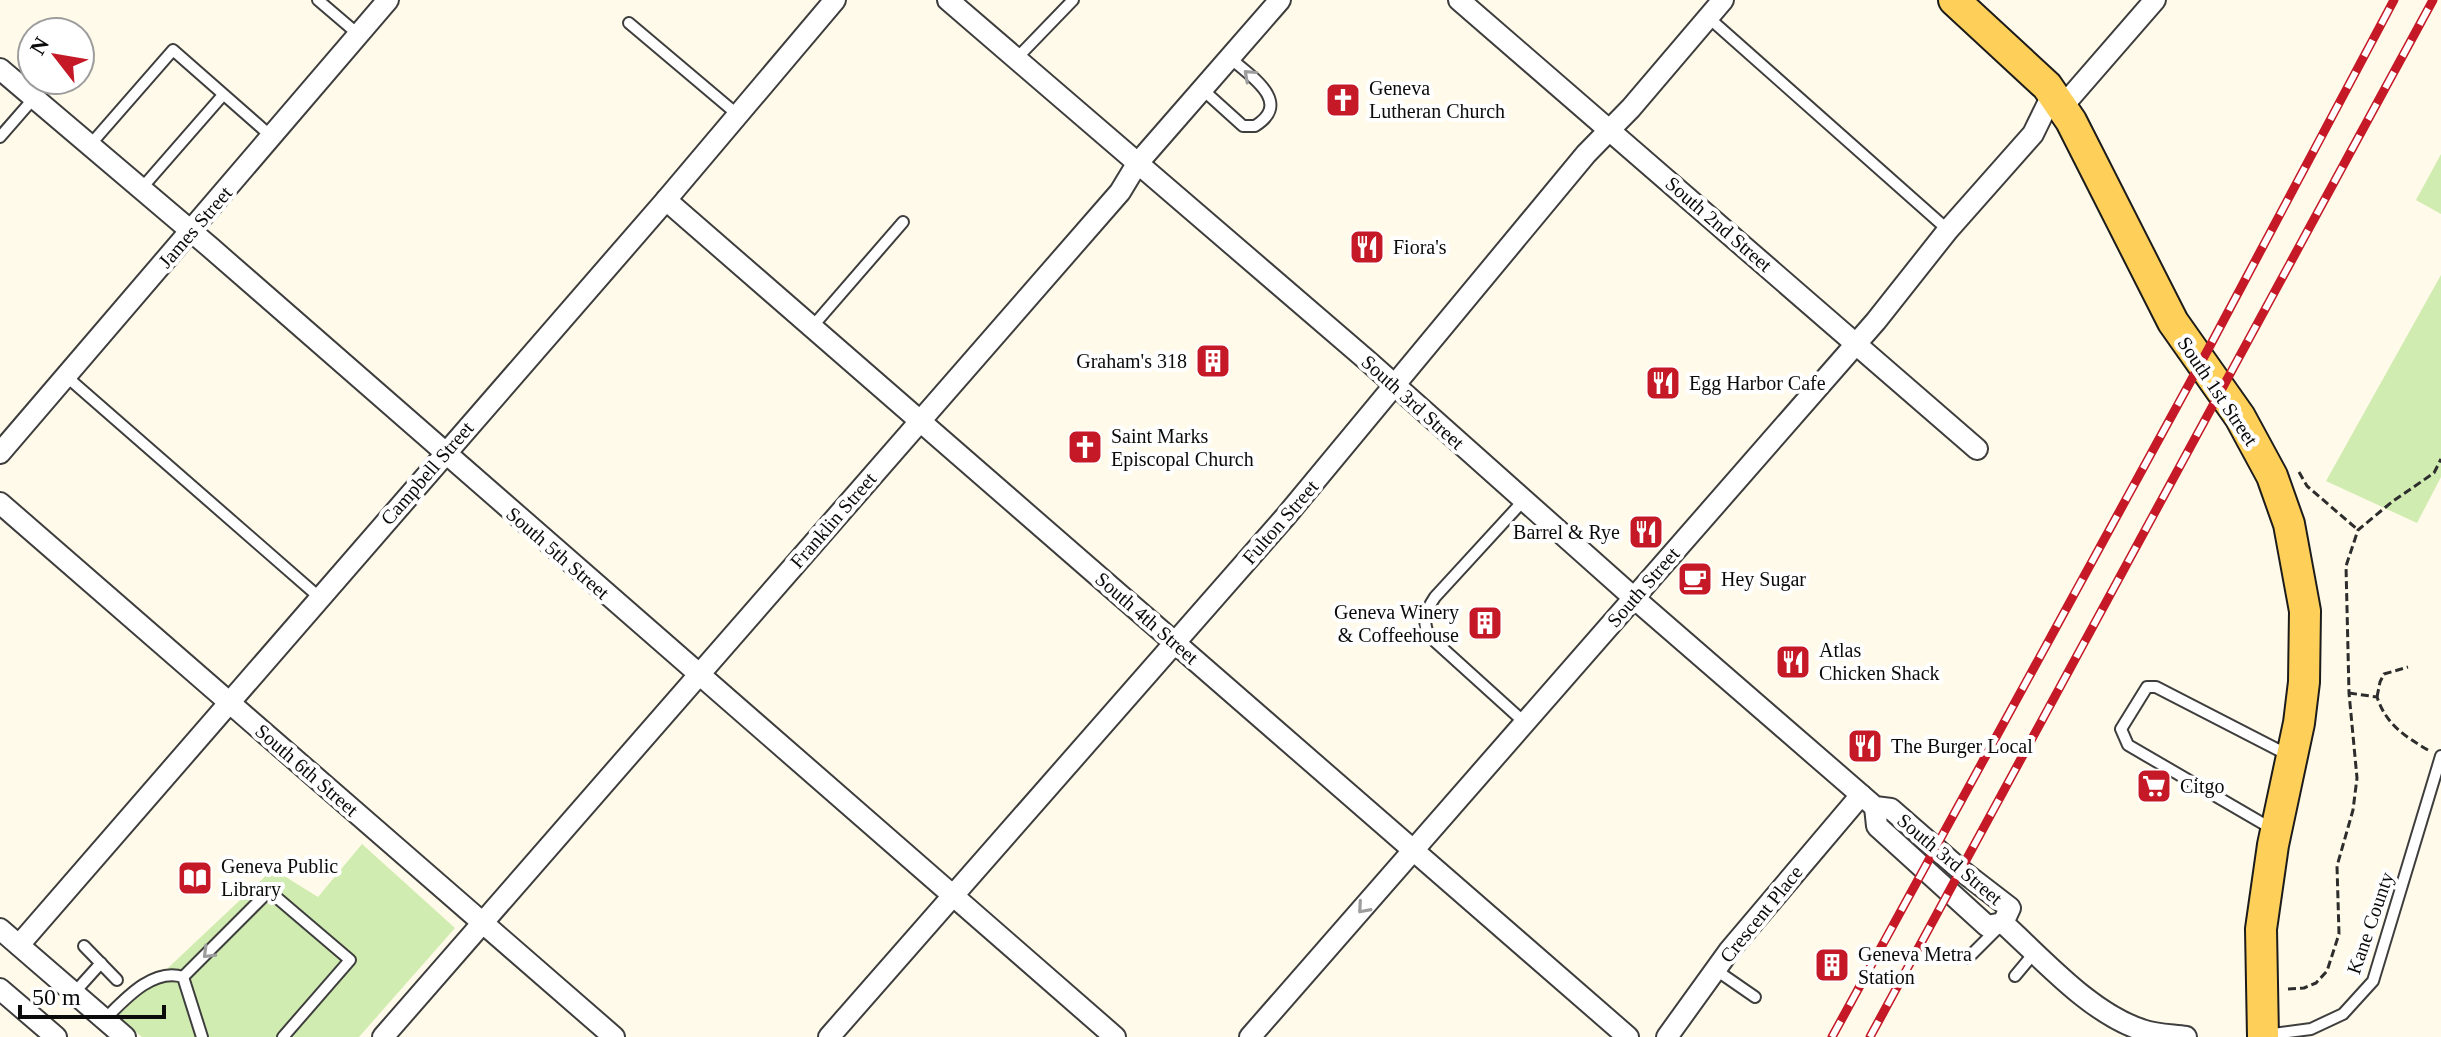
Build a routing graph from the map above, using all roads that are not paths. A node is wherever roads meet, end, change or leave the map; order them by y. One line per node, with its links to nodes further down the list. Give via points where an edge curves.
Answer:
1 (318, 0): 13 (lane)
2 (388, 0): 13 (street, James Street)
3 (835, 0): 21 (street, Campbell Street)
4 (948, 0): 15 (street, South 3rd Street)
5 (1073, 0): 15 (lane)
6 (1280, 0): 14 (street, Franklin Street)
7 (1459, 0): 22 (street, South 2nd Street)
8 (1723, 0): 11 (street, Fulton Street)
9 (1954, 0): 20 (main road, South 1st Street)
10 (2155, 0): 20 (street, South Street)
11 (1709, 18): 22 (street, Fulton Street); 31 (lane)
12 (629, 23): 21 (lane)
13 (359, 35): 25 (street, James Street)
14 (1229, 57): 17 (street, Franklin Street); 17 (lane, one-way to 14, via 1243,126 1255,126 1266,117 1267,91)
15 (1016, 59): 27 (street, South 3rd Street)
16 (0, 69): 19 (street, South 5th Street)
17 (1202, 89): 27 (street, Franklin Street)
18 (223, 95): 25 (lane); 26 (lane, via 173,50); 28 (lane)
19 (34, 98): 24 (lane); 26 (street, South 5th Street)
20 (2062, 107): 23 (street, South Street); 23 (street, South Street); 49 (main road, South 1st Street, via 2173,322 2240,417 2272,476 2301,580 2306,646)
21 (738, 115): 29 (street, Campbell Street)
22 (1610, 129): 34 (street, South 2nd Street); 36 (street, Fulton Street)
23 (2033, 134): 31 (street, South Street)
24 (0, 137)
25 (272, 137): 32 (street, James Street)
26 (90, 145): 28 (street, South 5th Street)
27 (1137, 164): 36 (street, South 3rd Street); 37 (street, Franklin Street, via 1120,192)
28 (141, 189): 32 (street, South 5th Street)
29 (666, 200): 33 (street, South 4th Street); 40 (street, Campbell Street)
30 (903, 222): 33 (lane)
31 (1948, 230): 34 (street, South Street)
32 (192, 232): 35 (street, James Street); 40 (street, South 5th Street)
33 (812, 327): 37 (street, South 4th Street)
34 (1856, 343): 38 (street, South 2nd Street); 44 (street, South Street)
35 (67, 377): 39 (street, James Street); 43 (lane)
36 (1394, 385): 41 (street, South 3rd Street); 45 (street, Fulton Street)
37 (919, 420): 45 (street, South 4th Street); 46 (street, Franklin Street)
38 (1977, 449)
39 (0, 453)
40 (444, 453): 43 (street, Campbell Street); 46 (street, South 5th Street)
41 (1524, 500): 44 (street, South 3rd Street); 48 (lane, via 1435,597 1423,623 1429,636)
42 (0, 503): 47 (street, South 6th Street)
43 (319, 597): 47 (street, Campbell Street)
44 (1634, 598): 48 (street, South Street); 51 (street, South 3rd Street)
45 (1175, 642): 53 (street, South 4th Street); 54 (street, Fulton Street)
46 (698, 675): 54 (street, South 5th Street); 55 (street, Franklin Street)
47 (228, 702): 55 (street, South 6th Street); 58 (street, Campbell Street)
48 (1524, 722): 53 (street, South Street)
49 (2292, 756): 52 (main road, South 1st Street); 52 (lane, via 2156,687 2147,687 2121,729 2128,745)
50 (2441, 756): 84 (lane, Kane County, via 2373,981 2343,1014 2311,1029)
51 (1868, 801): 56 (street, South 3rd Street, via 1877,826 1962,906 1987,926); 63 (street, Crescent Place)
52 (2274, 838): 84 (main road, South 1st Street, via 2261,929)
53 (1414, 849): 80 (street, South Street, one-way to 80); 81 (street, South 4th Street)
54 (952, 896): 78 (street, Fulton Street); 79 (street, South 5th Street)
55 (483, 923): 76 (street, Franklin Street); 77 (street, South 6th Street)
56 (2003, 923): 60 (street, South 3rd Street); 61 (lane)
57 (0, 929): 58 (street)
58 (19, 945): 68 (street)
59 (84, 946): 62 (lane)
60 (2035, 952): 64 (lane); 71 (street, South 3rd Street, via 2096,1006)
61 (1968, 958)
62 (101, 963): 66 (lane); 68 (lane)
63 (1716, 970): 69 (lane); 82 (street, Crescent Place)
64 (2015, 976)
65 (183, 977): 70 (lane, via 152,981); 74 (lane); 75 (lane, one-way to 65, via 350,960 269,891)
66 (117, 980)
67 (0, 989): 72 (street)
68 (74, 993): 70 (street)
69 (1755, 997)
70 (105, 1019): 73 (street)
71 (2143, 1034): 83 (street, South 3rd Street)
72 (56, 1037)
73 (125, 1037)
74 (202, 1037)
75 (283, 1037)
76 (383, 1037)
77 (614, 1037)
78 (829, 1037)
79 (1115, 1037)
80 (1250, 1037)
81 (1628, 1037)
82 (1667, 1037)
83 (2186, 1037)
84 (2258, 1037)

